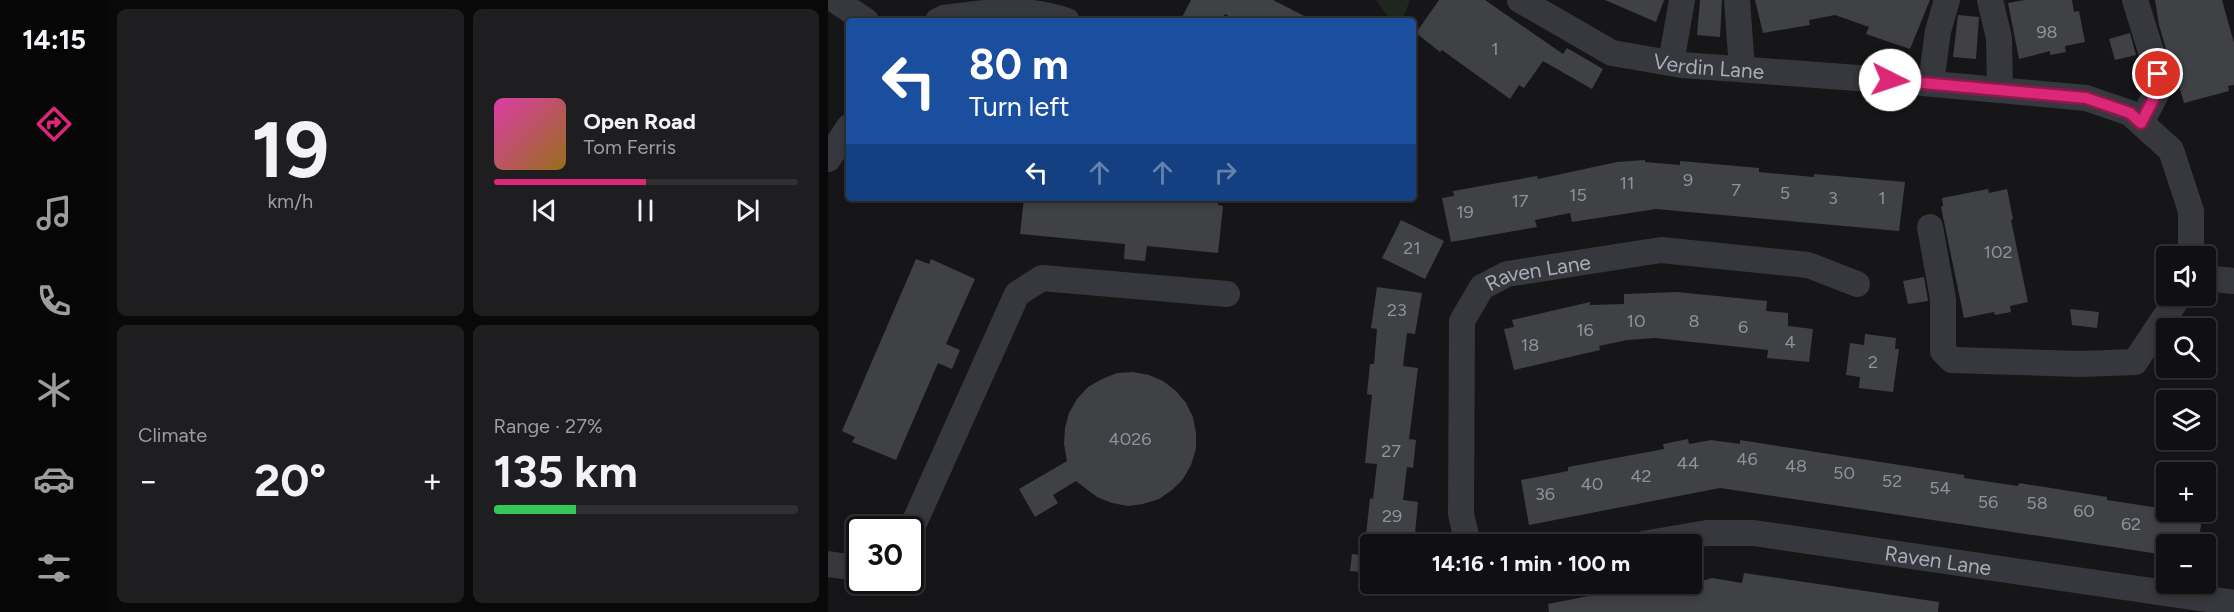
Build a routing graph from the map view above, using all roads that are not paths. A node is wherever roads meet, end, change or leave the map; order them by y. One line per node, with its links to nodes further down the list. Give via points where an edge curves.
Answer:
1 (835, 0): 8 (street)
2 (1520, 0): 11 (street, Verdin Lane, via 1612,53)
3 (1682, 0): 11 (street)
4 (1737, 0): 12 (street)
5 (1947, 0): 13 (street)
6 (1990, 0): 14 (street, via 1999,38)
7 (2135, 0): 15 (street, via 2159,88)
8 (862, 18)
9 (944, 18): 10 (street, via 1006,10)
10 (1058, 18)
11 (1671, 63): 12 (street, Verdin Lane)
12 (1742, 69): 13 (street, Verdin Lane)
13 (1922, 82): 14 (street, Verdin Lane)
14 (2000, 90): 15 (street, Verdin Lane, via 2086,98 2130,113)
15 (2141, 123): 19 (street, Verdin Lane, via 2171,150 2191,211)
16 (846, 132): 17 (street)
17 (828, 159)
18 (1930, 227): 24 (street, via 1943,299 1943,351 1952,360 2135,362)
19 (2191, 246)
20 (2216, 279): 21 (street)
21 (2234, 281)
22 (1857, 284): 26 (street, Raven Lane, via 1808,265 1661,250 1507,274 1482,287 1462,321 1461,514)
23 (1227, 294): 25 (street, via 1042,278 1017,294)
24 (2172, 306)
25 (917, 516)
26 (1466, 534)
27 (1701, 534): 30 (street, Raven Lane, via 1754,533)
28 (828, 564): 29 (street)
29 (846, 566)
30 (2234, 603)

